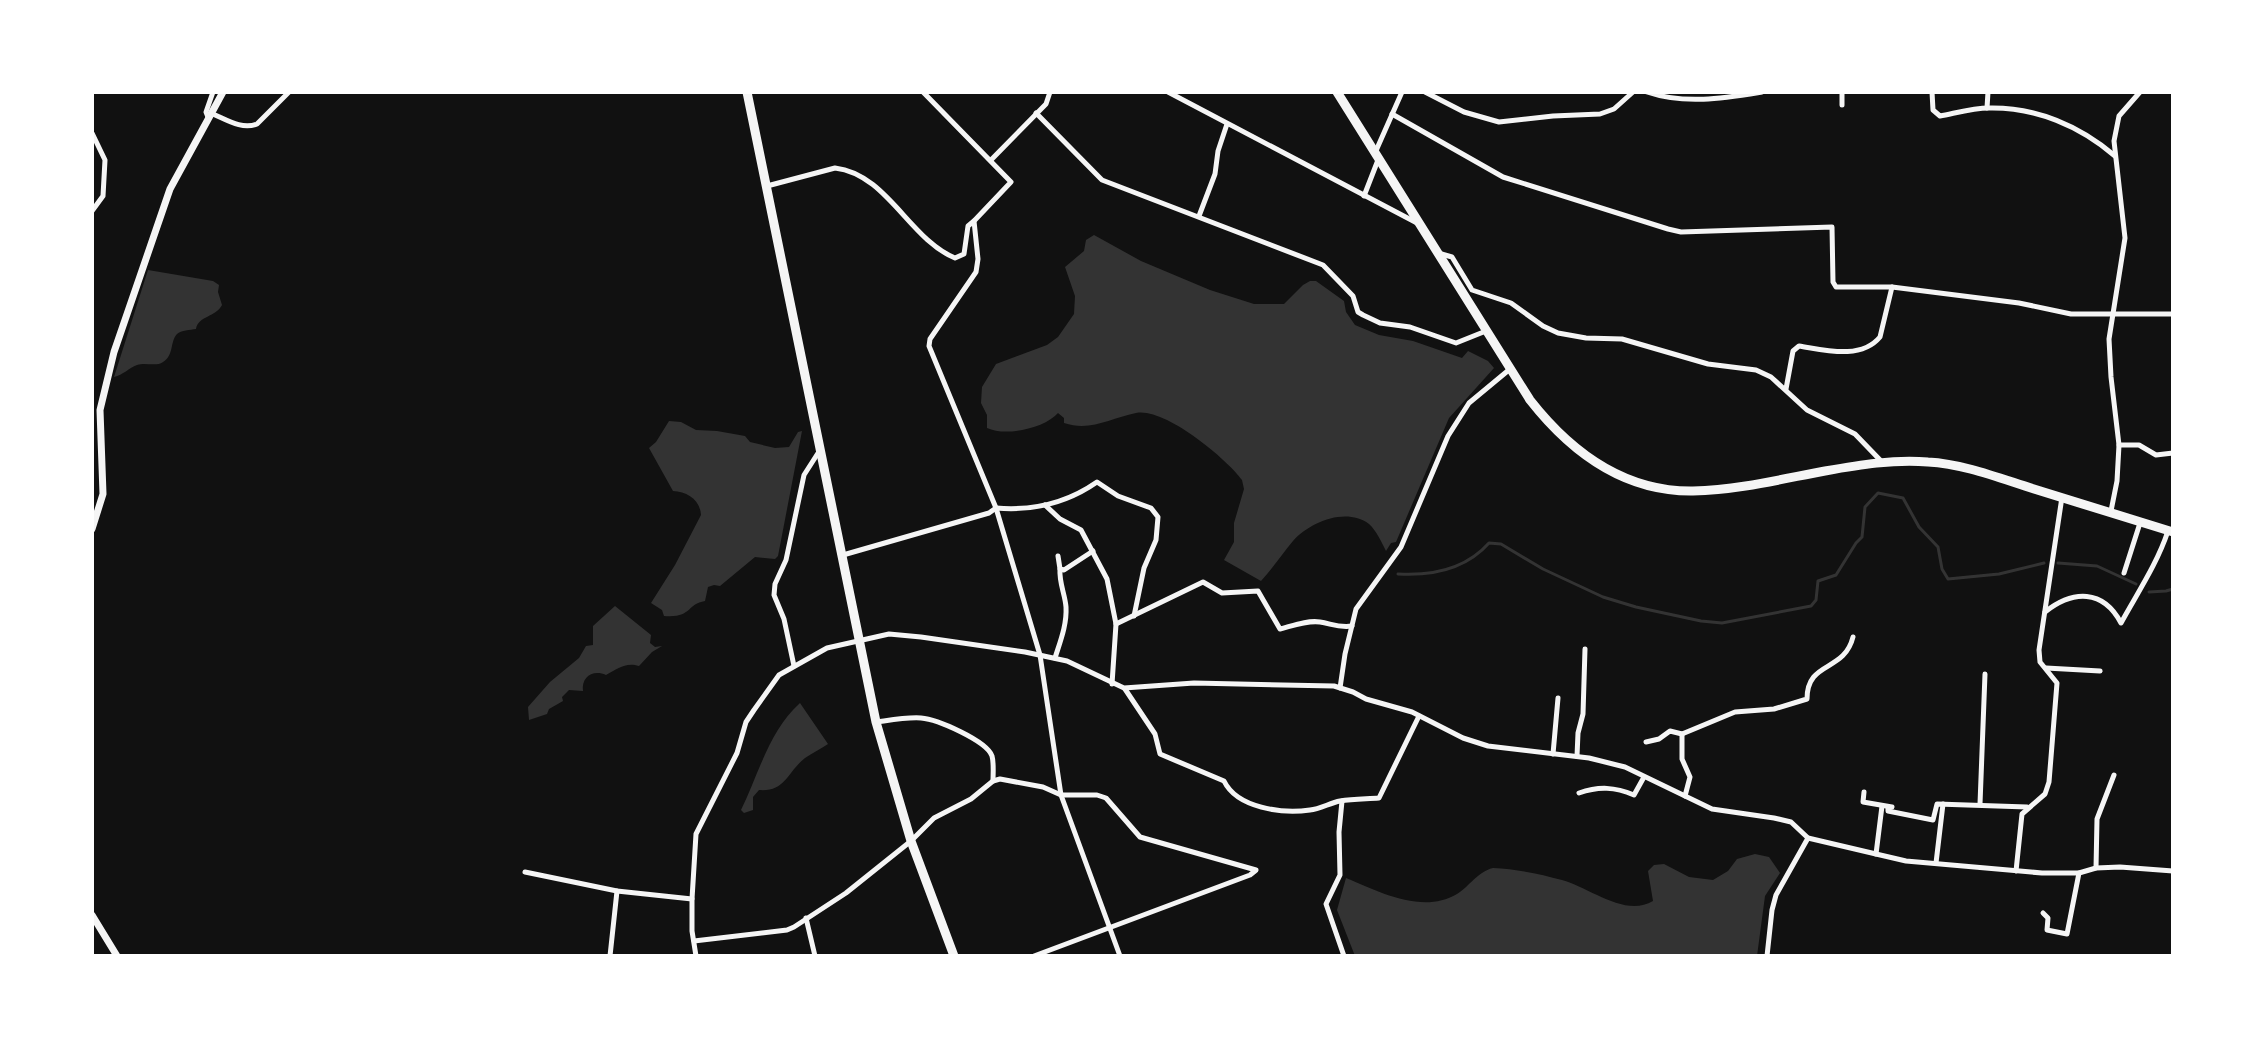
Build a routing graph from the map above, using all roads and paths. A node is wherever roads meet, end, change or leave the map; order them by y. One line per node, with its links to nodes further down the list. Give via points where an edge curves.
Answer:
1 (213, 92): 22 (street, via 206,112)
2 (223, 92): 22 (street)
3 (289, 92): 22 (street, via 251,127)
4 (747, 92): 28 (main road)
5 (923, 92): 27 (street)
6 (1050, 92): 20 (street)
7 (1168, 92): 23 (street)
8 (1337, 92): 25 (main road)
9 (1402, 92): 21 (street)
10 (1425, 92): 11 (street, via 1499,122 1600,114)
11 (1633, 92)
12 (1647, 92): 13 (street, via 1709,100)
13 (1762, 92)
14 (1842, 92): 18 (street)
15 (1932, 92): 19 (street, via 1933,110 1940,116)
16 (1988, 92): 19 (street)
17 (2140, 92): 26 (street, via 2119,116)
18 (1842, 105)
19 (1987, 108): 26 (street, via 2042,114 2099,142)
20 (1036, 113): 27 (street); 31 (street, via 1102,180)
21 (1392, 114): 25 (street); 35 (street, via 1503,177 1668,229 1832,227 1836,287)
22 (211, 118): 50 (street, via 170,189 114,352 100,410 103,494)
23 (1227, 124): 29 (street); 31 (street)
24 (92, 133): 30 (street, via 105,160 103,196)
25 (1376, 156): 29 (street); 33 (main road)
26 (2116, 157): 37 (street, via 2125,238)
27 (991, 160): 32 (street, via 1011,182)
28 (766, 186): 32 (street, via 846,169 887,197 925,238 955,258 964,254 965,234); 42 (main road)
29 (1364, 196): 33 (street)
30 (92, 211)
31 (1199, 216): 38 (street, via 1323,265 1353,296 1358,312 1380,323 1456,343)
32 (974, 221): 47 (street, via 976,272 929,346)
33 (1418, 223): 34 (main road)
34 (1437, 253): 38 (main road); 40 (street, via 1452,257 1472,290 1511,303 1558,333 1622,339 1708,364 1756,370)
35 (1892, 287): 37 (street, via 2071,314); 40 (street, via 1877,342 1850,352 1799,346 1793,351)
36 (2173, 314): 37 (street)
37 (2112, 315): 41 (street, via 2109,356)
38 (1486, 331): 39 (main road)
39 (1510, 369): 44 (main road, via 1553,429 1580,453 1652,486 1730,488); 60 (street, via 1460,414 1401,547 1356,609)
40 (1786, 389): 44 (street, via 1807,410 1855,434)
41 (2119, 445): 43 (street, via 2139,445 2156,455); 48 (street)
42 (820, 449): 53 (main road); 66 (street, via 804,475 786,560 775,584)
43 (2173, 453)
44 (1883, 463): 45 (main road, via 1969,468)
45 (2062, 497): 48 (main road); 57 (street)
46 (1045, 505): 47 (street); 52 (street, via 1081,530); 58 (street, via 1076,497 1097,482 1156,512 1156,540)
47 (996, 508): 53 (street); 64 (street)
48 (2110, 513): 49 (main road)
49 (2140, 522): 51 (main road); 56 (street)
50 (92, 529)
51 (2171, 531): 57 (street, via 2121,623 2102,600 2088,596 2073,597)
52 (1093, 551): 55 (street); 59 (street, via 1107,579)
53 (842, 555): 62 (main road)
54 (1058, 556): 55 (street)
55 (1060, 569): 65 (street, via 1065,627)
56 (2124, 573)
57 (2044, 613): 67 (street, via 2039,650)
58 (1134, 616): 59 (street); 60 (street, via 1203,582 1222,593 1258,591 1280,629 1308,622)
59 (1116, 624): 70 (street)
60 (1352, 626): 72 (street)
61 (1853, 637): 76 (street, via 1843,656 1815,673 1807,685 1807,699 1735,712)
62 (858, 640): 64 (street, via 889,634); 66 (street, via 827,648); 75 (main road)
63 (1585, 649): 79 (street)
64 (1040, 655): 65 (street); 85 (street)
65 (1055, 658): 70 (street)
66 (794, 666): 102 (street, via 779,675 746,722 737,753 696,834)
67 (2045, 667): 68 (street); 91 (street, via 2058,694 2049,782 2045,794)
68 (2100, 671)
69 (1985, 674): 89 (street)
70 (1112, 684): 71 (street)
71 (1124, 688): 72 (street, via 1209,683); 87 (street, via 1155,734 1160,754 1224,781 1245,802 1310,810)
72 (1340, 688): 74 (street)
73 (1558, 698): 78 (street)
74 (1419, 716): 78 (street, via 1488,746); 87 (street, via 1379,798)
75 (876, 722): 82 (street, via 922,718 942,723 988,749); 93 (main road)
76 (1682, 734): 77 (street, via 1670,731); 86 (street, via 1682,759 1690,777)
77 (1646, 742)
78 (1553, 754): 79 (street)
79 (1577, 756): 81 (street)
80 (2114, 775): 96 (street, via 2097,819)
81 (1644, 777): 84 (street, via 1634,795 1615,788); 86 (street)
82 (993, 781): 85 (street, via 1010,779); 93 (street, via 934,818)
83 (1864, 792): 90 (street, via 1863,802)
84 (1579, 793)
85 (1061, 795): 106 (street); 106 (street, via 1106,798 1140,837 1256,870)
86 (1685, 796): 92 (street, via 1712,809 1791,822)
87 (1342, 801): 115 (street, via 1340,875 1326,904)
88 (1943, 804): 89 (street); 90 (street, via 1937,804 1933,820); 95 (street)
89 (1980, 804): 91 (street)
90 (1887, 807): 94 (street)
91 (2027, 807): 97 (street, via 2020,822)
92 (1808, 838): 94 (street); 116 (street, via 1776,895)
93 (911, 841): 105 (street); 112 (main road)
94 (1876, 854): 95 (street)
95 (1936, 863): 97 (street)
96 (2096, 868): 98 (street); 100 (street)
97 (2016, 871): 100 (street)
98 (2173, 871)
99 (525, 872): 101 (street)
100 (2079, 873): 103 (street, via 2067,934 2047,930)
101 (617, 891): 102 (street); 109 (street)
102 (692, 899): 107 (street)
103 (2043, 913)
104 (92, 915): 108 (street)
105 (806, 918): 107 (street, via 787,930); 111 (street)
106 (1110, 928): 113 (street); 114 (street)
107 (694, 941): 110 (street)
108 (117, 956)
109 (610, 956)
110 (696, 956)
111 (815, 956)
112 (954, 956)
113 (1034, 956)
114 (1120, 956)
115 (1344, 956)
116 (1767, 956)

